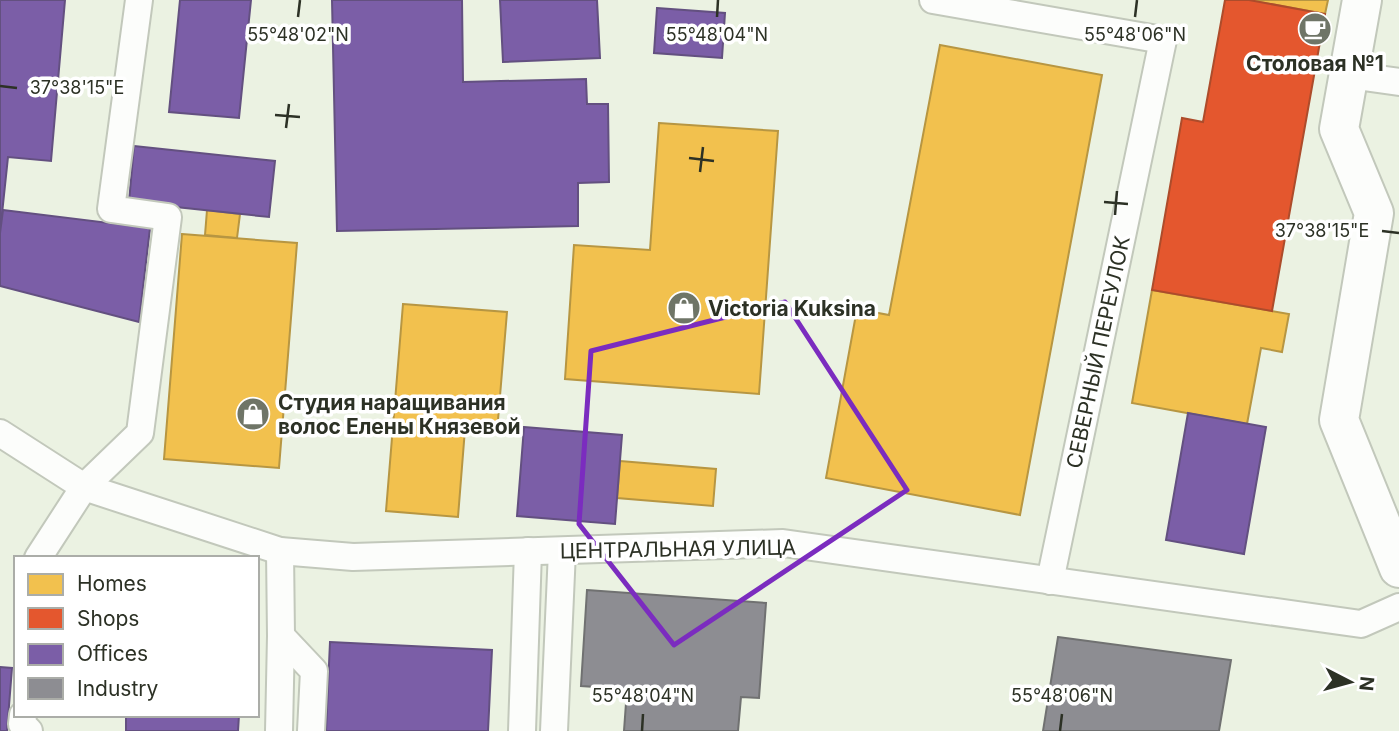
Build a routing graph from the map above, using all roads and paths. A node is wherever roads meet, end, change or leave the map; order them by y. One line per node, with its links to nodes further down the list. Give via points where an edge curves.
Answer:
1 (139, 0): 7 (lane, via 110,209 169,217 140,433)
2 (933, 0): 13 (lane, СЕВЕРНЫЙ ПЕРЕУЛОК, via 1163,40)
3 (1362, 0): 4 (street)
4 (1349, 75): 5 (lane); 12 (street, via 1339,129 1374,213 1339,420)
5 (1399, 82)
6 (0, 433): 7 (lane, ЦЕНТРАЛЬНАЯ УЛИЦА)
7 (84, 486): 8 (lane, ЦЕНТРАЛЬНАЯ УЛИЦА); 11 (lane)
8 (280, 551): 9 (lane, ЦЕНТРАЛЬНАЯ УЛИЦА, via 353,557); 15 (lane)
9 (528, 551): 10 (lane, ЦЕНТРАЛЬНАЯ УЛИЦА); 18 (lane)
10 (562, 551): 13 (lane, ЦЕНТРАЛЬНАЯ УЛИЦА, via 783,543); 19 (lane)
11 (39, 556)
12 (1399, 568)
13 (1050, 581): 14 (lane, ЦЕНТРАЛЬНАЯ УЛИЦА, via 1360,624)
14 (1399, 607)
15 (281, 636): 16 (lane); 17 (lane, via 314,671)
16 (279, 731)
17 (311, 731)
18 (522, 731)
19 (554, 731)

